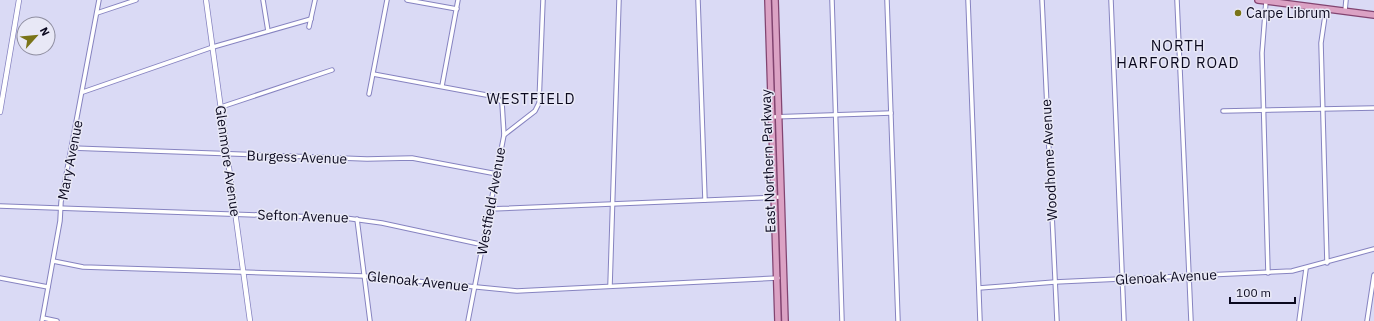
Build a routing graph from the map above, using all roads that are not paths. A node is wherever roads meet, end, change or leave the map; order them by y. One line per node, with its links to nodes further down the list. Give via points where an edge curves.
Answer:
1 (19, 0): 46 (street)
2 (99, 0): 28 (street, Mary Avenue)
3 (136, 0): 28 (street)
4 (206, 0): 33 (street, Glenmore Avenue)
5 (263, 0): 32 (street)
6 (315, 0): 30 (street)
7 (386, 0): 37 (street)
8 (408, 0): 25 (street)
9 (458, 0): 25 (street)
10 (543, 0): 51 (street, Westfield Avenue, via 539,103 535,110)
11 (619, 0): 58 (street)
12 (698, 0): 57 (street)
13 (768, 0): 35 (main road, East Northern Parkway)
14 (775, 0): 34 (main road, East Northern Parkway)
15 (832, 0): 48 (street)
16 (887, 0): 47 (street)
17 (968, 0): 82 (street)
18 (1042, 0): 78 (street, Woodhome Avenue)
19 (1111, 0): 77 (street)
20 (1177, 0): 73 (street)
21 (1258, 0): 23 (main road)
22 (1346, 0): 27 (street)
23 (1266, 1): 24 (main road); 45 (street, via 1262,41)
24 (1299, 3): 26 (main road)
25 (457, 9): 38 (street)
26 (1326, 9): 27 (main road); 43 (street, via 1321,43)
27 (1345, 11): 29 (main road)
28 (97, 13): 39 (street, Mary Avenue)
29 (1374, 15)
30 (311, 19): 31 (street); 32 (street)
31 (310, 27)
32 (268, 31): 33 (street)
33 (213, 47): 39 (street); 41 (street, Glenmore Avenue)
34 (776, 50): 35 (main road); 50 (main road, East Northern Parkway)
35 (769, 51): 49 (main road, East Northern Parkway)
36 (332, 70): 41 (street)
37 (373, 74): 38 (street); 40 (street)
38 (442, 86): 51 (street, via 494,96 502,103)
39 (83, 92): 52 (street, Mary Avenue)
40 (369, 94)
41 (221, 107): 53 (street, Glenmore Avenue)
42 (1374, 108): 43 (street)
43 (1322, 110): 45 (street); 67 (street)
44 (1223, 111): 45 (street)
45 (1263, 111): 70 (street)
46 (0, 112)
47 (891, 114): 48 (street); 91 (street)
48 (835, 115): 50 (street); 90 (street)
49 (771, 117): 50 (street); 55 (main road, East Northern Parkway)
50 (779, 117): 56 (main road, East Northern Parkway)
51 (504, 135): 54 (street, Westfield Avenue)
52 (72, 148): 53 (street, Burgess Avenue); 60 (street, Mary Avenue)
53 (227, 154): 54 (street, Burgess Avenue, via 412,158); 62 (street, Glenmore Avenue)
54 (497, 174): 61 (street, Westfield Avenue)
55 (774, 197): 56 (street); 57 (street); 75 (main road, East Northern Parkway)
56 (781, 197): 76 (main road, East Northern Parkway)
57 (705, 200): 58 (street)
58 (613, 204): 61 (street); 79 (street)
59 (0, 206): 60 (street, Sefton Avenue)
60 (61, 208): 62 (street, Sefton Avenue); 66 (street, Mary Avenue)
61 (490, 209): 64 (street, Westfield Avenue)
62 (235, 213): 63 (street, Sefton Avenue); 69 (street, Glenmore Avenue)
63 (357, 219): 64 (street, Sefton Avenue); 72 (street)
64 (484, 246): 81 (street, Westfield Avenue)
65 (1374, 250): 67 (street, Glenoak Avenue)
66 (53, 261): 69 (street, Glenoak Avenue, via 83,267); 80 (street, Mary Avenue)
67 (1327, 263): 68 (street, Glenoak Avenue)
68 (1306, 269): 70 (street, Glenoak Avenue); 96 (street)
69 (243, 272): 72 (street, Glenoak Avenue); 85 (street, Glenmore Avenue)
70 (1268, 273): 73 (street, Glenoak Avenue)
71 (1374, 275): 97 (street)
72 (364, 276): 81 (street, Glenoak Avenue); 86 (street)
73 (1189, 276): 77 (street, Glenoak Avenue); 95 (street)
74 (0, 278): 80 (street)
75 (777, 278): 76 (street, Glenoak Avenue); 79 (street, Glenoak Avenue); 88 (main road, East Northern Parkway)
76 (784, 278): 89 (main road, East Northern Parkway)
77 (1122, 279): 78 (street, Glenoak Avenue); 94 (street)
78 (1055, 282): 82 (street, Glenoak Avenue); 93 (street, Woodhome Avenue)
79 (610, 286): 81 (street, Glenoak Avenue, via 522,291)
80 (48, 287): 83 (street, Mary Avenue)
81 (475, 287): 87 (street, Westfield Avenue)
82 (979, 288): 92 (street)
83 (42, 320): 84 (street)
84 (57, 321)
85 (250, 321)
86 (370, 321)
87 (468, 321)
88 (778, 321)
89 (786, 321)
90 (842, 321)
91 (898, 321)
92 (980, 321)
93 (1056, 321)
94 (1124, 321)
95 (1191, 321)
96 (1299, 321)
97 (1367, 321)

